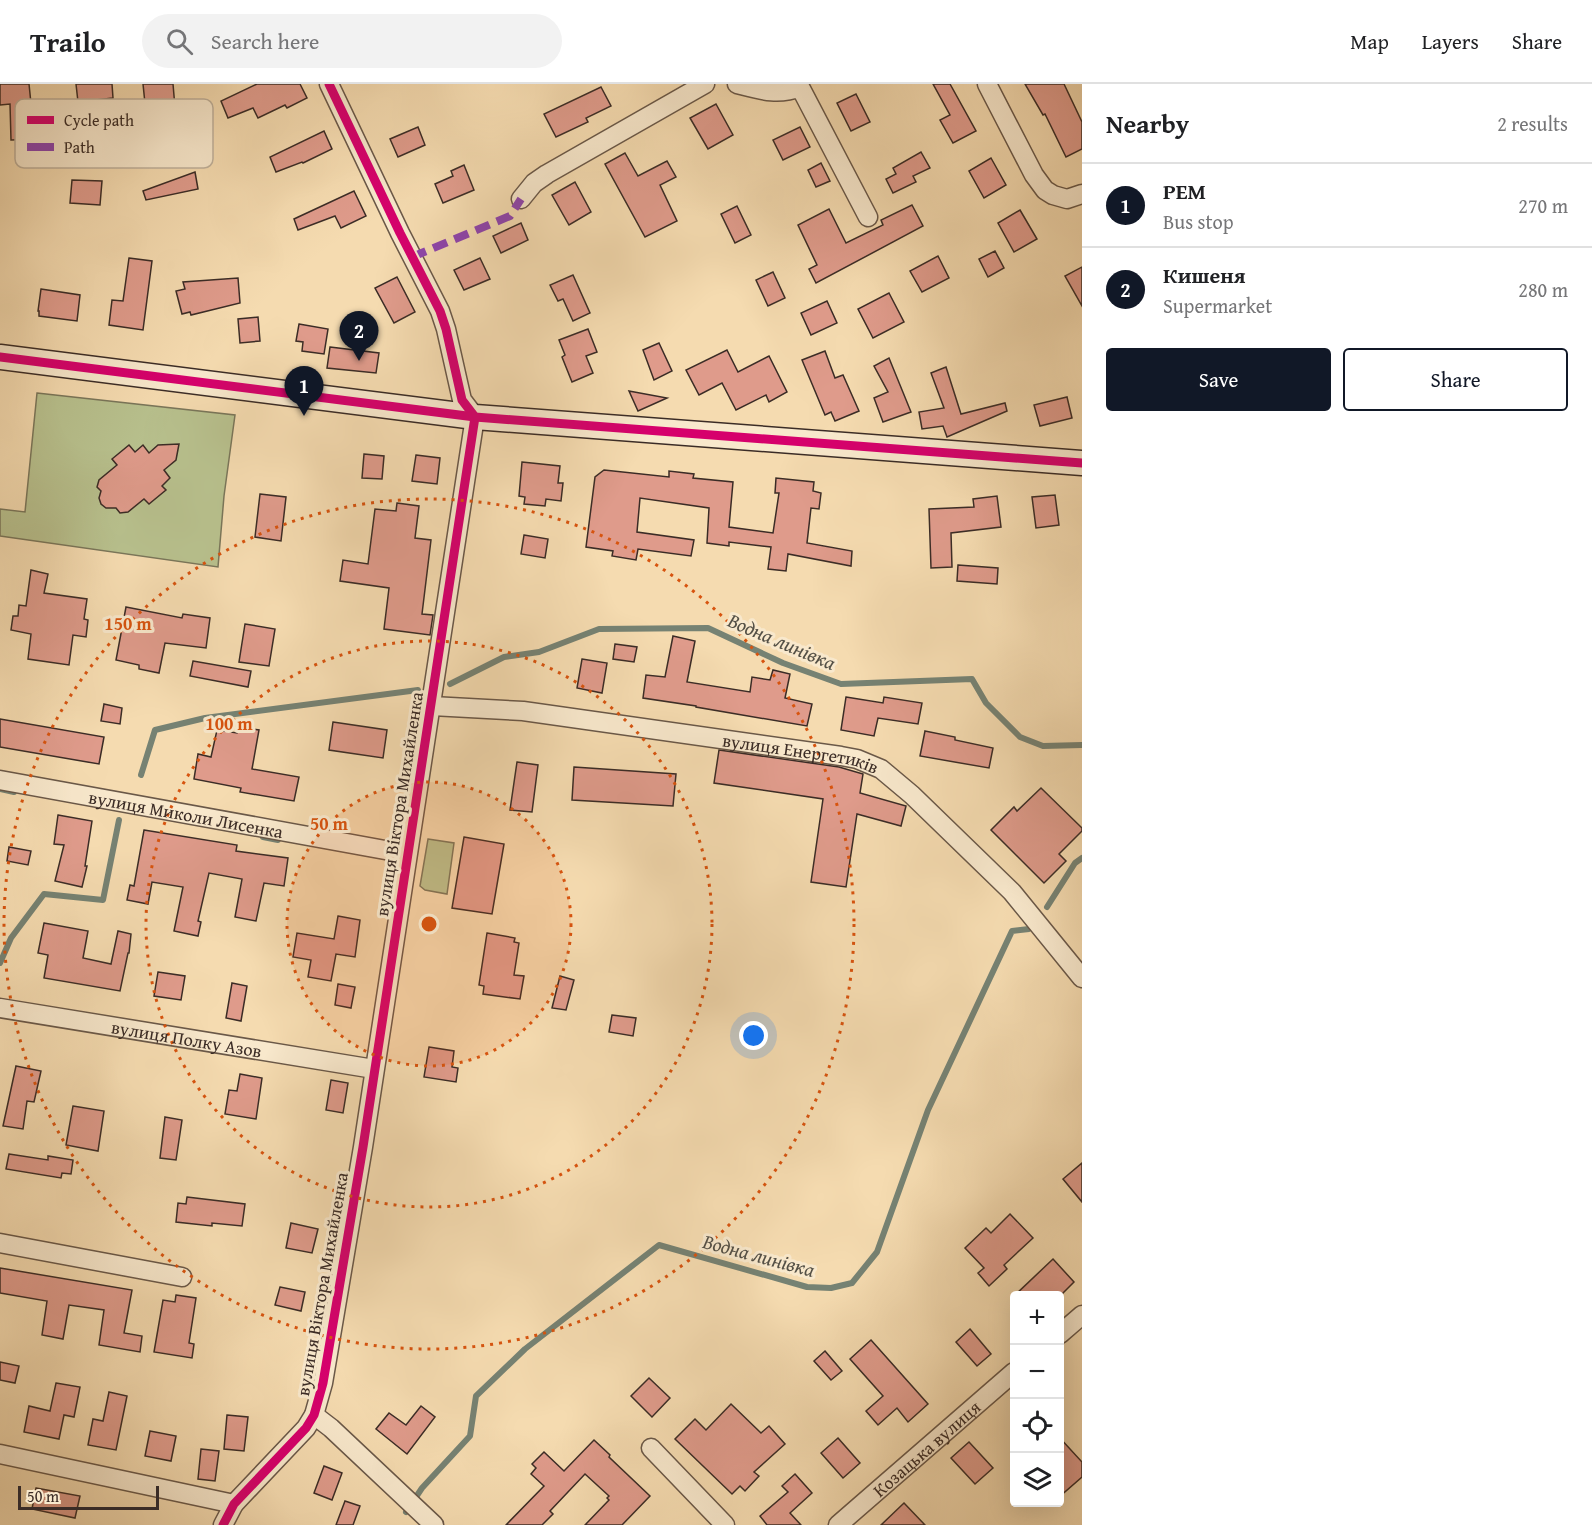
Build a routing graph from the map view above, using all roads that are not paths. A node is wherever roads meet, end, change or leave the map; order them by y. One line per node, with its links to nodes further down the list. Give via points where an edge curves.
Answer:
1 (329, 84): 10 (street, via 440,311 462,400)
2 (705, 84): 7 (street, via 547,174)
3 (737, 84): 5 (street, via 768,93)
4 (987, 84): 6 (street, via 1045,190 1067,198)
5 (803, 85): 8 (street)
6 (1082, 194)
7 (521, 199)
8 (868, 217)
9 (0, 357): 10 (street)
10 (475, 417): 11 (street); 12 (street, вулиця Віктора Михайленка)
11 (1082, 463)
12 (432, 706): 14 (street, вулиця Віктора Михайленка); 15 (street, вулиця Енергетиків, via 523,711 869,763 898,782 983,863)
13 (0, 780): 14 (street, вулиця Миколи Лисенка)
14 (407, 854): 17 (street, вулиця Віктора Михайленка)
15 (1082, 978)
16 (0, 1008): 17 (street, вулиця Полку Азов)
17 (375, 1069): 23 (street, вулиця Віктора Михайленка, via 326,1366)
18 (0, 1243): 19 (street)
19 (182, 1277)
20 (1082, 1315): 21 (street)
21 (1064, 1330)
22 (1010, 1375): 30 (street, Козацька вулиця)
23 (314, 1414): 26 (street, вулиця Віктора Михайленка, via 297,1438); 28 (street)
24 (651, 1448): 29 (street)
25 (0, 1454): 26 (street)
26 (234, 1504): 27 (street, вулиця Віктора Михайленка)
27 (223, 1525)
28 (434, 1525)
29 (725, 1525)
30 (838, 1525)

